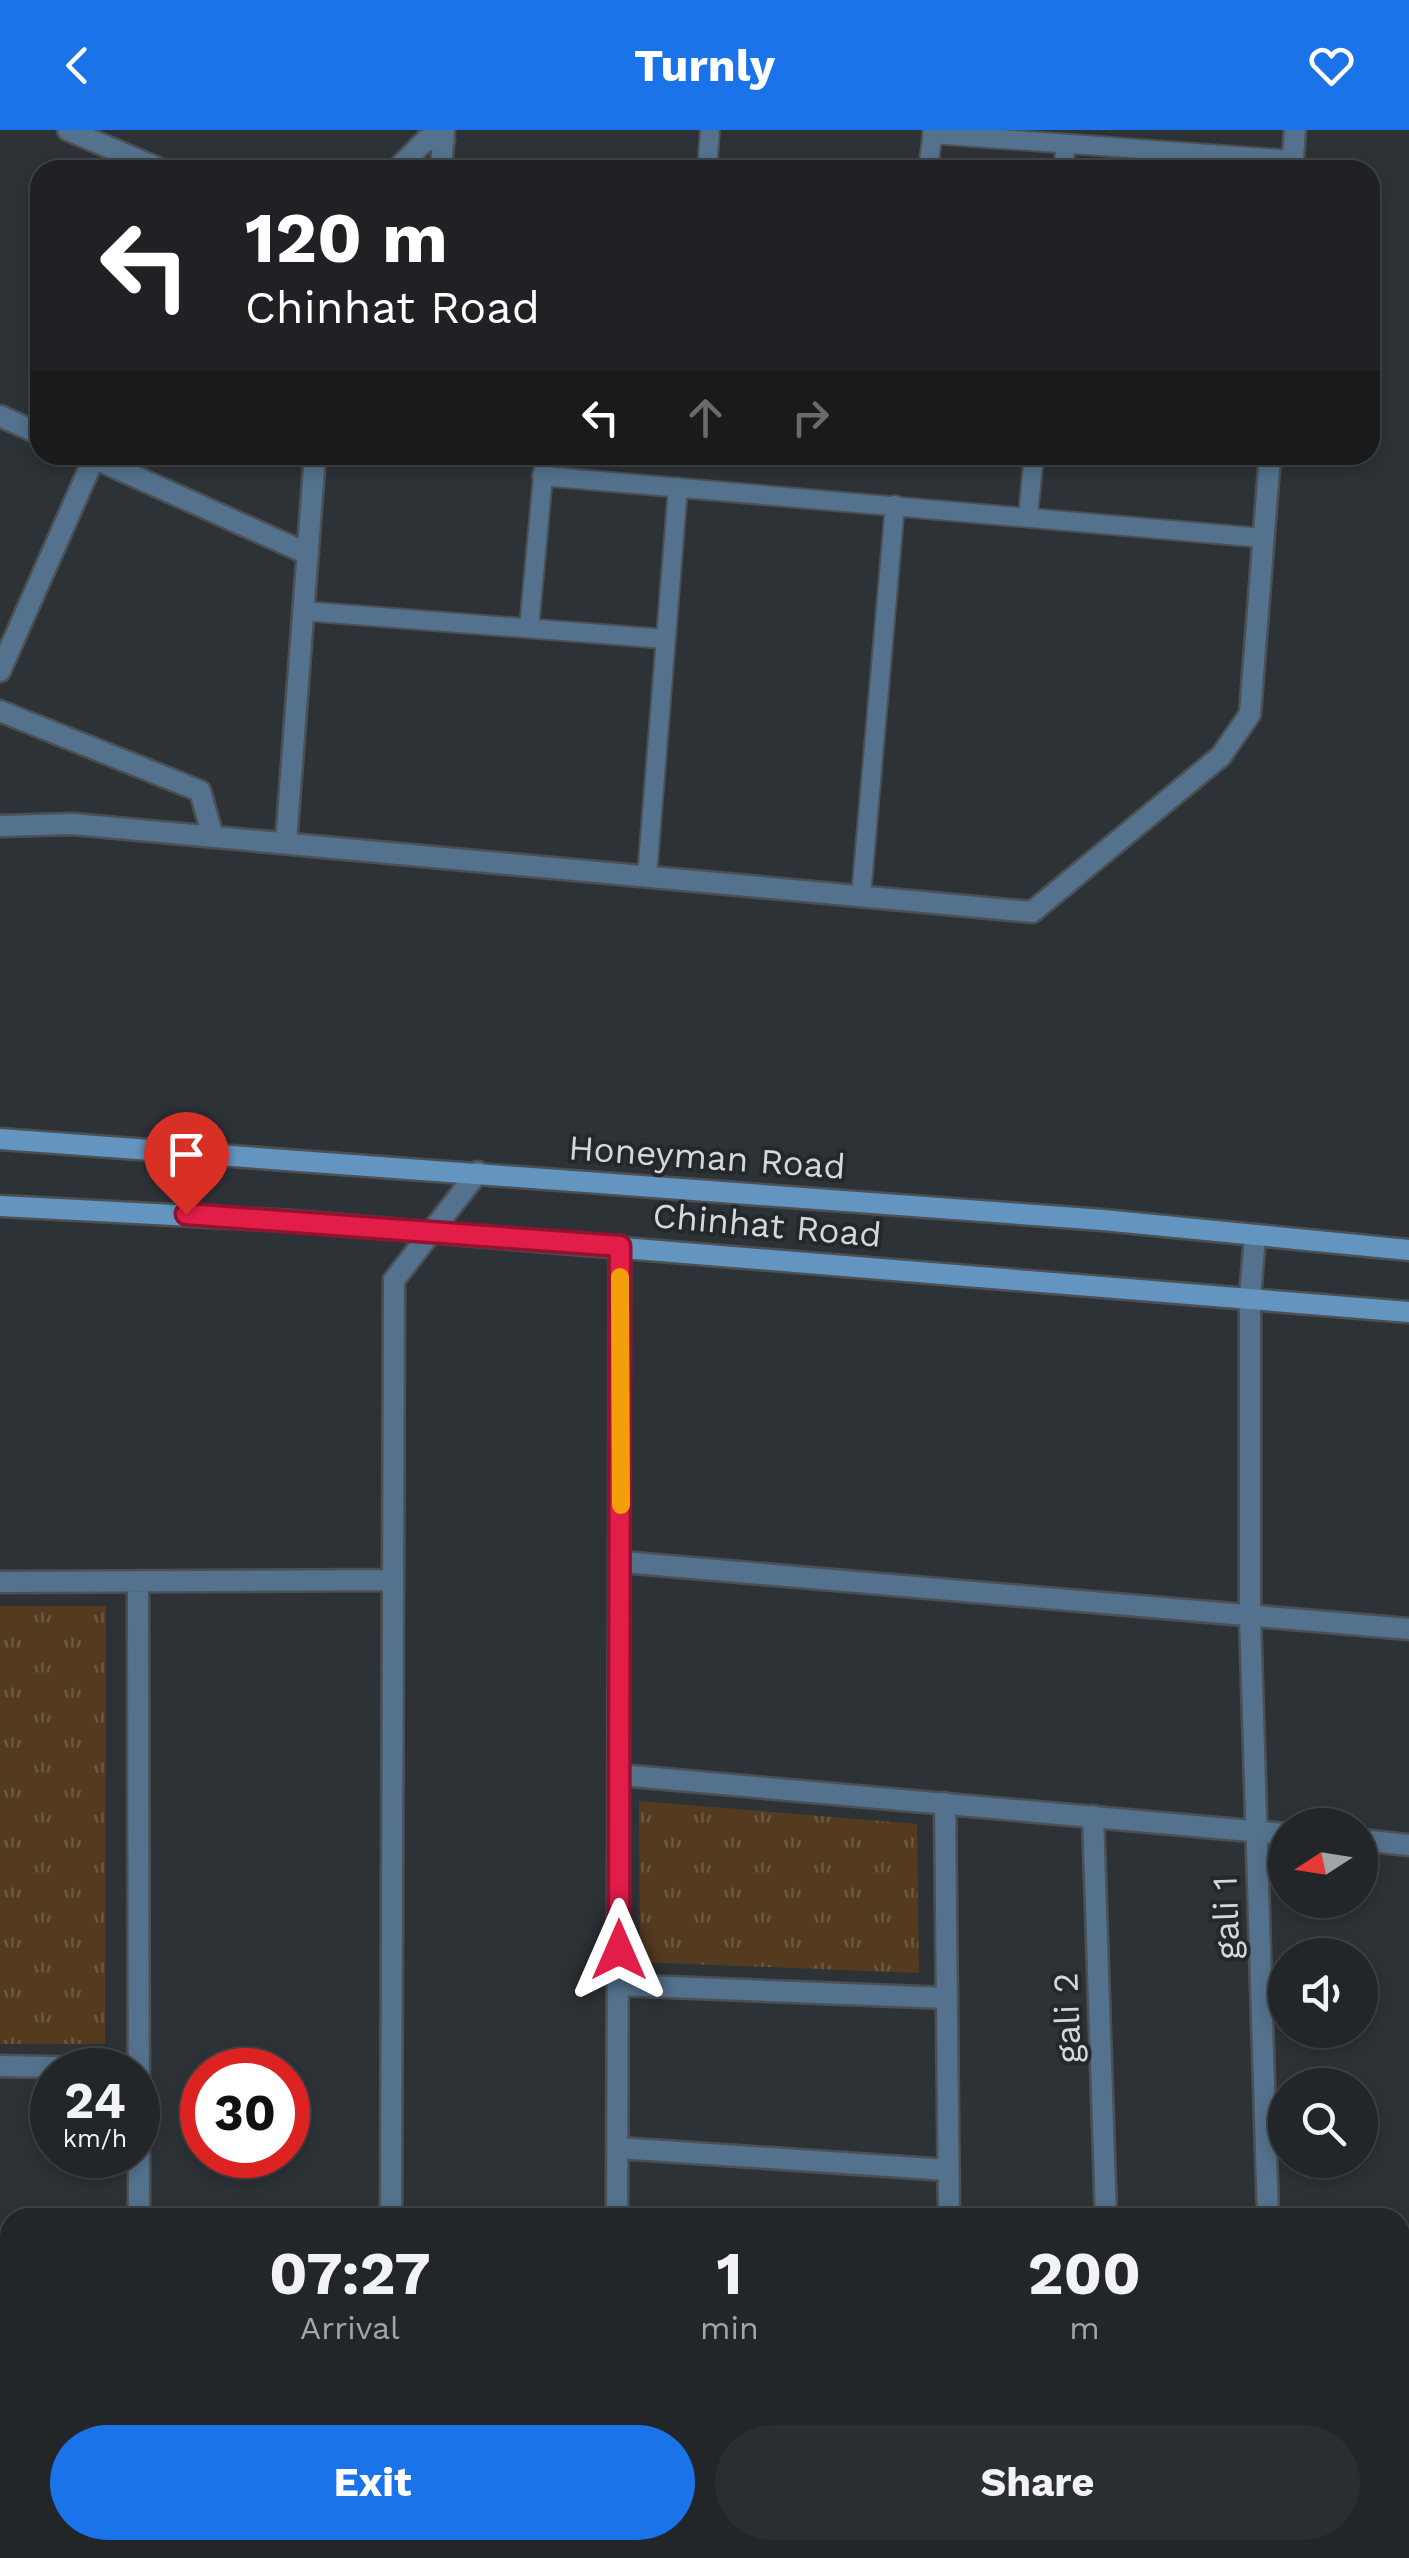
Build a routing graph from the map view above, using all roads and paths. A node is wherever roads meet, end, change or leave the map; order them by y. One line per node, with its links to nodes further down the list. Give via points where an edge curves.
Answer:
1 (68, 130): 7 (street)
2 (710, 130): 10 (lane)
3 (1295, 130): 14 (street)
4 (932, 132): 6 (lane); 11 (lane)
5 (444, 135): 8 (street, via 426,140); 9 (street)
6 (1066, 144): 12 (lane); 13 (lane)
7 (138, 160)
8 (406, 160)
9 (442, 160)
10 (708, 160)
11 (929, 160)
12 (1064, 160)
13 (1239, 160)
14 (1293, 160)
15 (0, 416): 16 (street)
16 (30, 430)
17 (87, 465): 32 (street)
18 (111, 465): 28 (street)
19 (314, 465): 28 (street)
20 (543, 465): 23 (lane)
21 (1033, 465): 26 (lane)
22 (1269, 465): 27 (street)
23 (542, 476): 24 (lane); 30 (lane)
24 (678, 487): 25 (lane); 31 (lane)
25 (895, 505): 26 (lane); 38 (lane)
26 (1028, 516): 27 (lane)
27 (1263, 538): 38 (street, via 1250,714 1221,756 1032,912)
28 (308, 554): 29 (street)
29 (303, 610): 30 (lane); 36 (street)
30 (529, 628): 31 (lane)
31 (666, 639): 37 (lane)
32 (0, 671)
33 (0, 711): 35 (street, via 200,791)
34 (0, 826): 35 (street, via 73,824)
35 (213, 836): 36 (street)
36 (286, 844): 37 (street)
37 (647, 876): 38 (street)
38 (861, 896)
39 (0, 1138): 40 (street, Honeyman Road)
40 (478, 1172): 42 (street); 43 (street, Honeyman Road)
41 (0, 1206): 42 (street, Chinhat Road)
42 (429, 1231): 44 (street, Chinhat Road); 49 (street, via 394,1280)
43 (1255, 1235): 45 (street, Honeyman Road); 46 (street, gali 1)
44 (620, 1246): 46 (street, Chinhat Road); 48 (street)
45 (1409, 1250)
46 (1250, 1296): 47 (street, Chinhat Road); 52 (street, gali 1)
47 (1409, 1312)
48 (622, 1562): 52 (street); 54 (street)
49 (393, 1580): 51 (street); 71 (street)
50 (0, 1582): 51 (street)
51 (138, 1582): 64 (street)
52 (1250, 1616): 53 (street); 57 (street, gali 1)
53 (1409, 1629)
54 (620, 1775): 55 (street); 62 (street)
55 (945, 1803): 56 (street); 63 (street)
56 (1093, 1816): 57 (street); 74 (street, gali 2)
57 (1256, 1831): 58 (street); 75 (street, gali 1)
58 (1268, 1832)
59 (1378, 1841): 60 (street)
60 (1409, 1844): 61 (street)
61 (1409, 1860)
62 (619, 1985): 63 (street); 67 (street)
63 (946, 1998): 68 (street)
64 (139, 2048)
65 (0, 2066): 66 (street)
66 (30, 2067)
67 (618, 2148): 68 (street); 72 (street)
68 (948, 2170): 73 (street)
69 (139, 2178): 70 (street)
70 (139, 2208)
71 (391, 2208)
72 (617, 2208)
73 (949, 2208)
74 (1106, 2208)
75 (1268, 2208)

